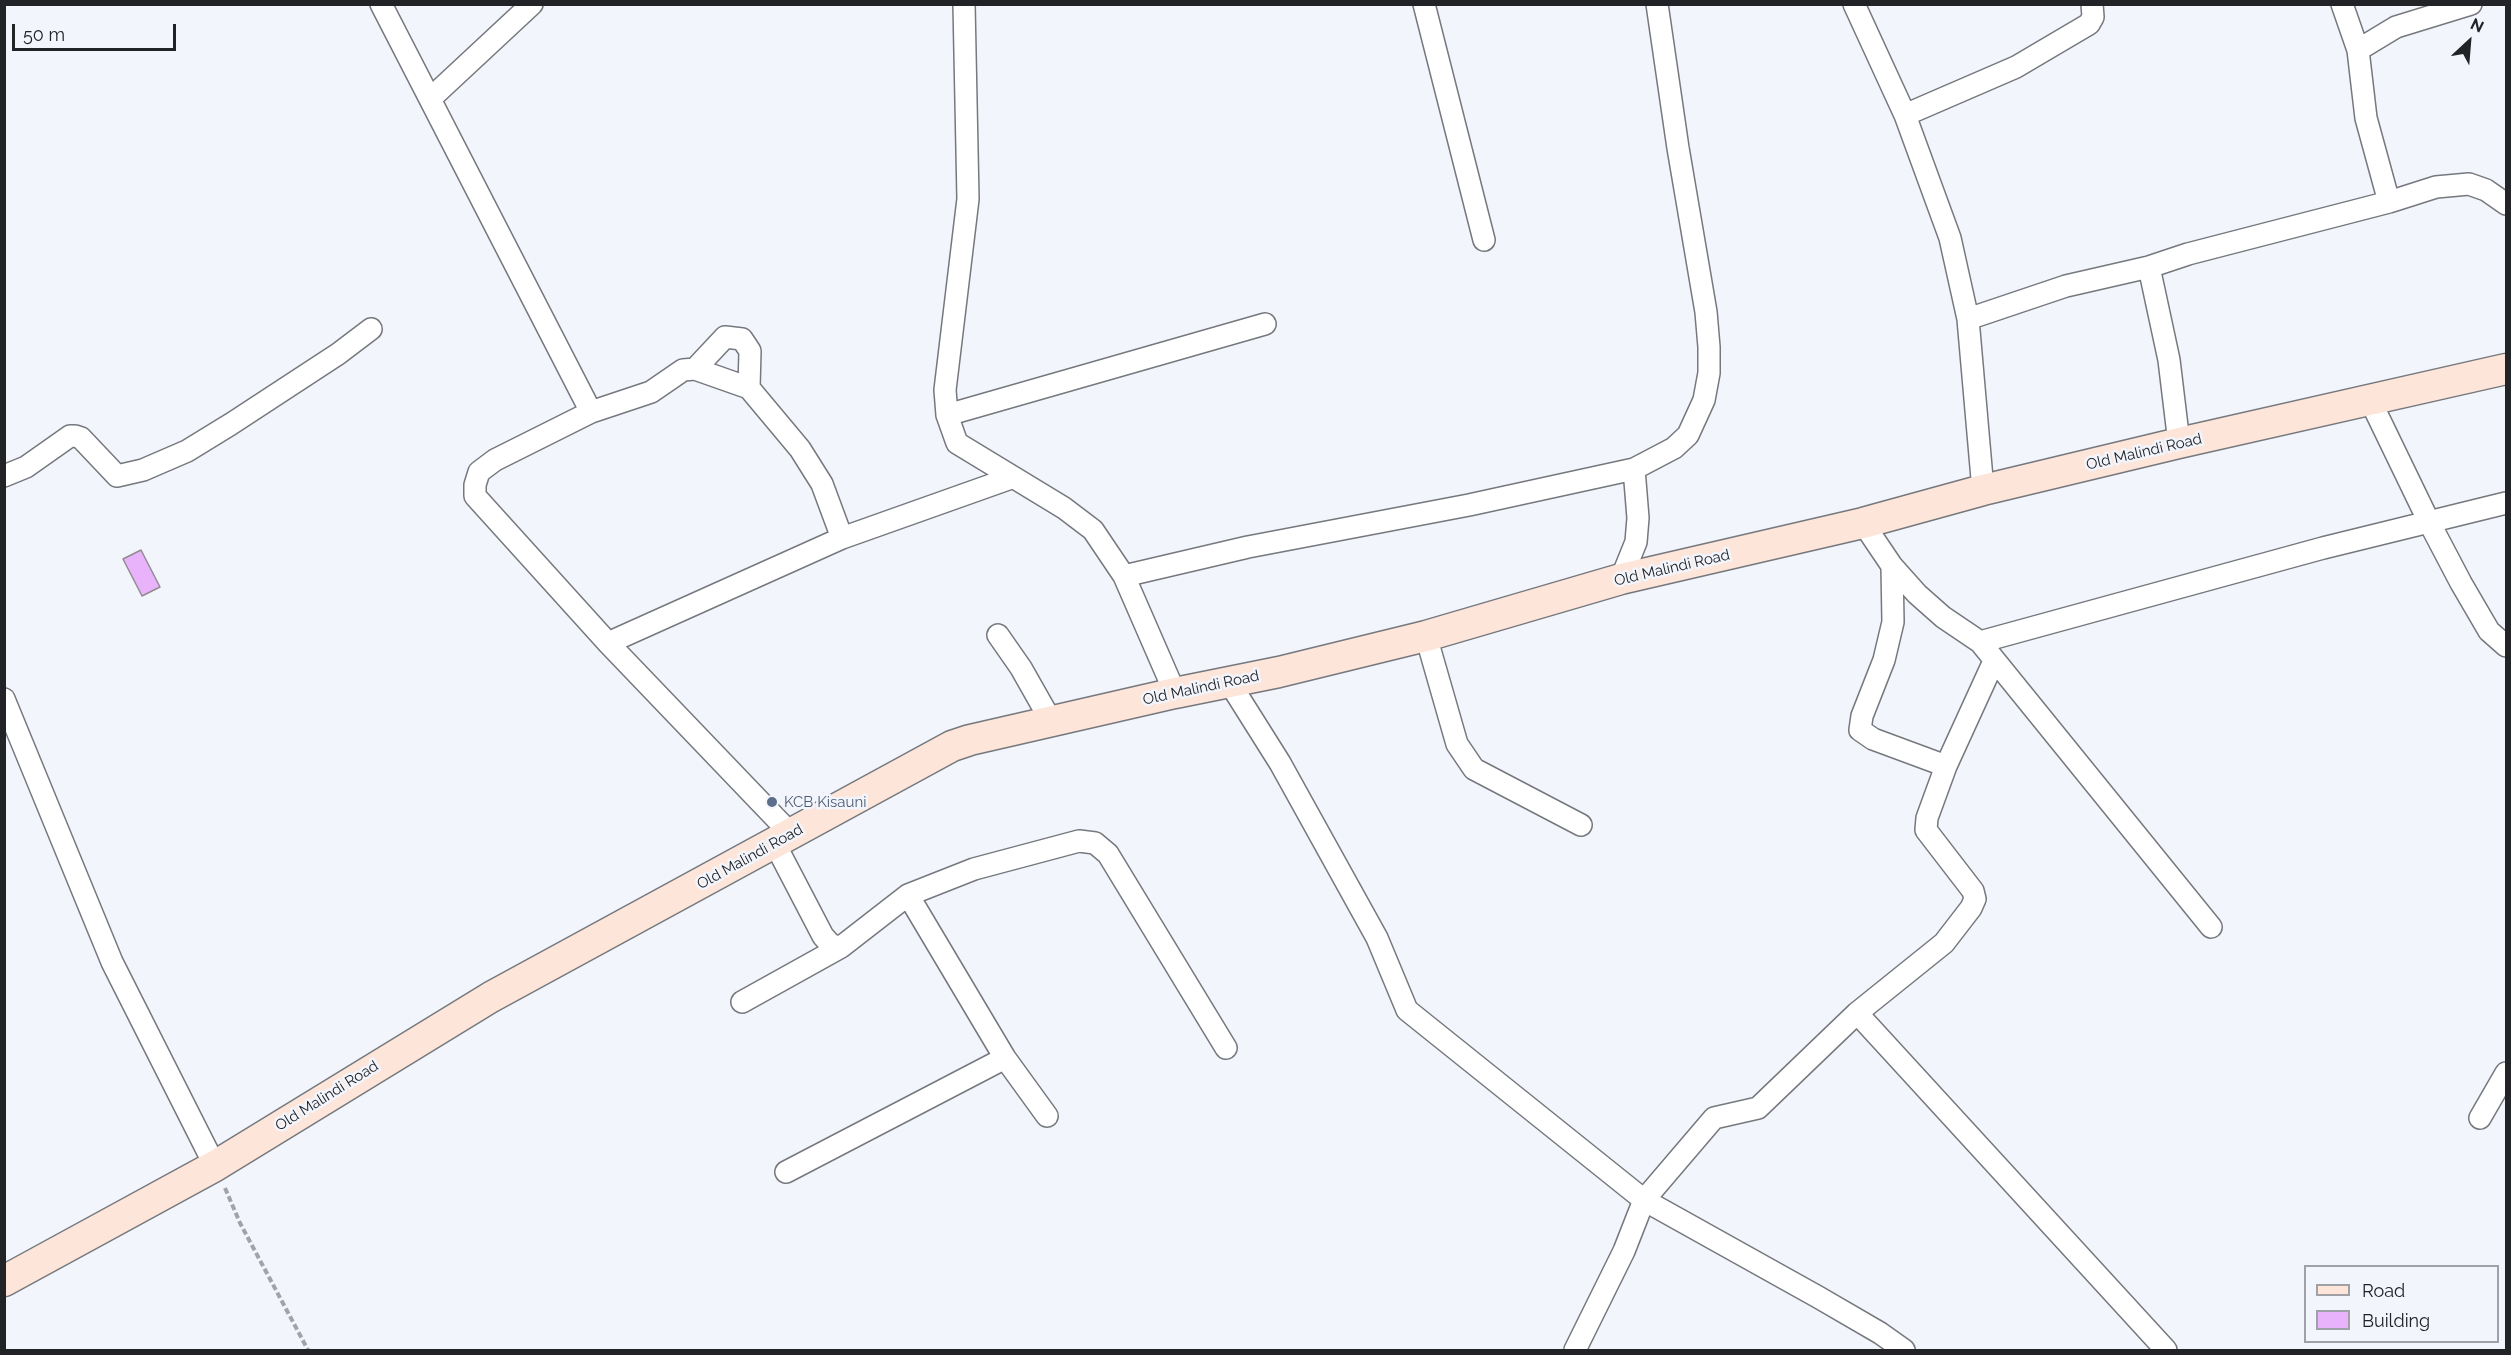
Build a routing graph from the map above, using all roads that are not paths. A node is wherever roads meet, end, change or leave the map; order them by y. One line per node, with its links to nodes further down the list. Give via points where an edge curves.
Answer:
1 (381, 4): 11 (street)
2 (532, 4): 11 (street)
3 (964, 4): 25 (street, via 968,199 945,390)
4 (1424, 4): 15 (street)
5 (1657, 4): 27 (street, via 1706,312 1709,373 1704,400 1688,435 1674,448)
6 (1854, 4): 12 (street)
7 (2092, 4): 12 (street, via 2089,24 2016,66)
8 (2342, 4): 10 (street)
9 (2471, 4): 10 (street, via 2396,27)
10 (2358, 50): 13 (street, via 2366,118)
11 (430, 99): 24 (street)
12 (1905, 115): 17 (street, via 1950,238)
13 (2389, 202): 14 (street, via 2436,187 2469,184); 16 (street)
14 (2506, 204)
15 (1484, 240)
16 (2149, 267): 17 (street, via 2066,286); 26 (street, via 2169,360)
17 (1968, 319): 30 (street)
18 (1265, 324): 25 (street)
19 (371, 329): 28 (street, via 231,424 187,451 143,470 117,476 81,438 70,436 26,467)
20 (695, 369): 22 (street); 22 (street, via 725,337 742,339 750,351); 24 (street, via 683,370 651,392)
21 (2506, 369): 23 (main road, Old Malindi Road)
22 (749, 388): 34 (street, via 800,449 822,484)
23 (2370, 400): 26 (main road, Old Malindi Road); 32 (street)
24 (591, 412): 41 (street, via 495,460 479,472 475,496)
25 (946, 415): 29 (street, via 957,443)
26 (2179, 443): 30 (main road, Old Malindi Road)
27 (1634, 469): 36 (street); 37 (street, via 1638,518 1635,542)
28 (4, 476)
29 (1011, 478): 34 (street); 36 (street, via 1064,508 1093,530)
30 (1983, 490): 33 (main road, Old Malindi Road)
31 (2506, 503): 32 (street)
32 (2429, 522): 40 (street); 42 (street, via 2489,631)
33 (1863, 523): 35 (street); 37 (main road, Old Malindi Road)
34 (842, 538): 41 (street)
35 (1892, 566): 40 (street, via 1942,617); 48 (street, via 1893,621 1860,730 1873,739)
36 (1124, 576): 45 (street)
37 (1621, 579): 39 (main road, Old Malindi Road)
38 (998, 635): 47 (street)
39 (1426, 636): 44 (main road, Old Malindi Road); 49 (street, via 1457,744 1474,769)
40 (1980, 642): 43 (street)
41 (608, 643): 50 (street)
42 (2506, 646)
43 (1994, 661): 48 (street); 52 (street)
44 (1229, 682): 45 (main road, Old Malindi Road); 63 (street, via 1280,763 1377,938 1407,1010)
45 (1175, 693): 47 (main road, Old Malindi Road)
46 (4, 699): 61 (street, via 112,962)
47 (1051, 721): 50 (main road, Old Malindi Road, via 952,746)
48 (1946, 766): 55 (street, via 1926,830 1973,891 1975,899 1944,943)
49 (1581, 825)
50 (784, 839): 53 (street, via 823,936 831,945); 61 (main road, Old Malindi Road, via 491,998)
51 (908, 895): 53 (street); 56 (street, via 974,868 1079,842 1095,843 1108,854); 57 (street)
52 (2211, 927)
53 (841, 947): 54 (street)
54 (742, 1002)
55 (1857, 1012): 63 (street, via 1758,1108 1714,1118); 67 (street)
56 (1226, 1048)
57 (1005, 1058): 59 (street); 62 (street)
58 (2506, 1073): 60 (street)
59 (1047, 1116)
60 (2481, 1118)
61 (215, 1166): 64 (main road, Old Malindi Road)
62 (786, 1172)
63 (1644, 1200): 65 (street, via 1818,1297); 66 (street, via 1624,1251)
64 (4, 1281)
65 (1900, 1349)
66 (1575, 1350)
67 (2166, 1350)

